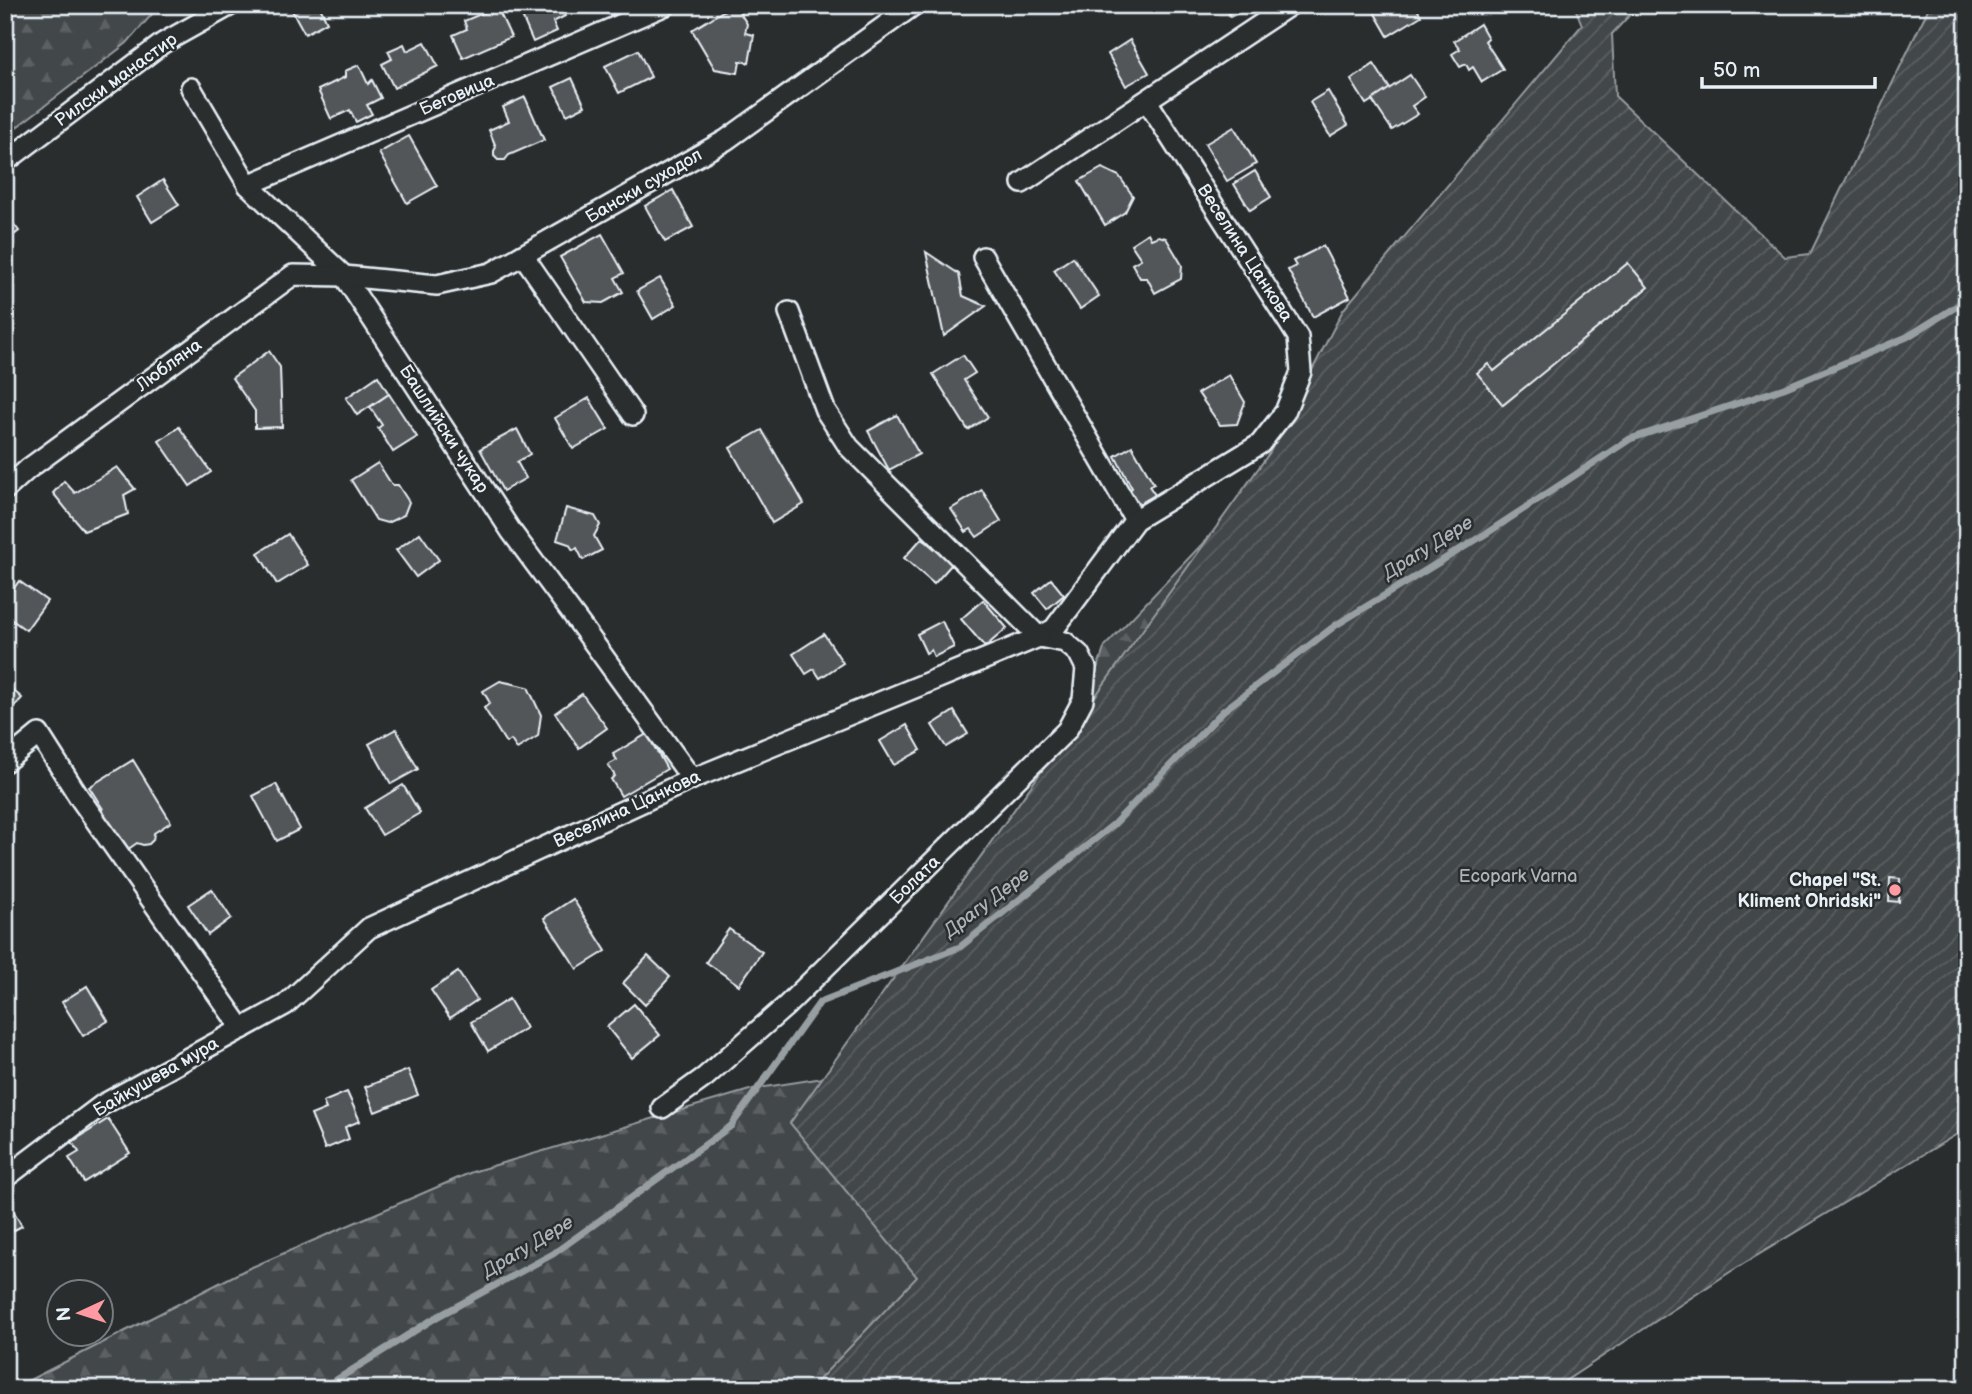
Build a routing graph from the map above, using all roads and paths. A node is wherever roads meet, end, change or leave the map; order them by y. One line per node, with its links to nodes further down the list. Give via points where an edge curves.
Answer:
1 (231, 5): 7 (street, Рилски манастир, via 163,43)
2 (666, 5): 9 (street, Беговица)
3 (914, 5): 10 (street, Бански суходол, via 726,140)
4 (1290, 5): 6 (street)
5 (191, 88): 9 (street, Башлийски чукар)
6 (1147, 101): 8 (street); 16 (street, Веселина Цанкова, via 1298,337 1301,372 1285,412 1260,444)
7 (5, 162)
8 (1022, 183)
9 (248, 185): 12 (street, Башлийски чукар)
10 (523, 255): 12 (street, Бански суходол, via 491,273 437,285); 14 (street)
11 (983, 257): 16 (street)
12 (344, 276): 15 (street, Любляна, via 293,275); 19 (street, Башлийски чукар, via 511,531)
13 (789, 312): 17 (street, via 825,410 849,447)
14 (633, 415)
15 (5, 490)
16 (1135, 520): 17 (street, Веселина Цанкова, via 1054,629)
17 (1039, 637): 19 (street, Веселина Цанкова); 21 (street, Болата, via 1065,642 1086,668 1083,699 1067,730 786,1006)
18 (5, 762): 20 (street, via 39,734)
19 (692, 779): 20 (street, Веселина Цанкова, via 369,928 285,1005)
20 (242, 1029): 22 (street, Байкушева мура, via 102,1105)
21 (663, 1108)
22 (5, 1178)

